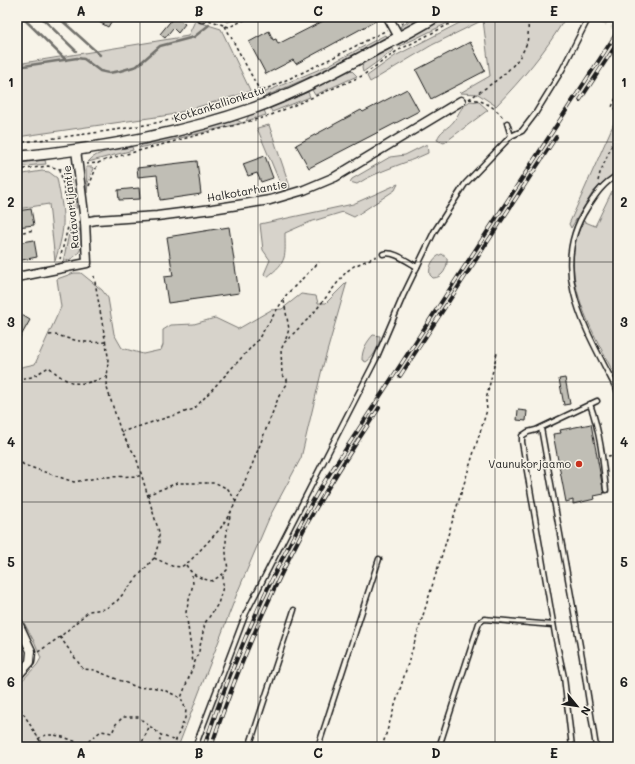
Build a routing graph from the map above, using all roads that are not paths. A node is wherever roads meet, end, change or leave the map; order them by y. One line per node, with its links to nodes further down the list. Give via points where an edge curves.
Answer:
1 (388, 17): 4 (street)
2 (435, 17): 4 (street, Kotkankallionkatu)
3 (589, 17): 7 (lane, via 536,114 522,131)
4 (399, 37): 8 (street, Kotkankallionkatu, via 325,76 255,107 175,131)
5 (465, 100): 11 (street, Halkotarhantie, via 335,177 304,190 270,200 212,209)
6 (507, 123): 7 (lane)
7 (511, 136): 13 (lane, via 465,184 434,232)
8 (76, 150): 9 (street, Kotkankallionkatu); 11 (street, Ratavartijantie)
9 (17, 157)
10 (618, 175): 15 (lane, via 606,182 580,218 572,238 571,276 574,294 586,328)
11 (85, 222): 14 (street, Ratavartijantie, via 87,263)
12 (383, 254): 13 (lane, via 394,254)
13 (417, 267): 26 (lane, via 372,366 246,613)
14 (17, 277)
15 (618, 392)
16 (597, 401): 17 (lane)
17 (590, 404): 18 (lane); 19 (lane, via 603,457)
18 (541, 428): 23 (lane, via 522,436 522,442); 32 (lane)
19 (606, 490)
20 (379, 559): 28 (lane)
21 (294, 610): 27 (lane)
22 (17, 621): 24 (street, via 31,651 30,662)
23 (553, 625): 25 (lane, via 564,677); 29 (lane, via 484,619 479,623)
24 (17, 676)
25 (571, 736): 30 (lane); 31 (lane)
26 (195, 747)
27 (249, 747)
28 (318, 747)
29 (438, 747)
30 (569, 747)
31 (572, 747)
32 (596, 747)

